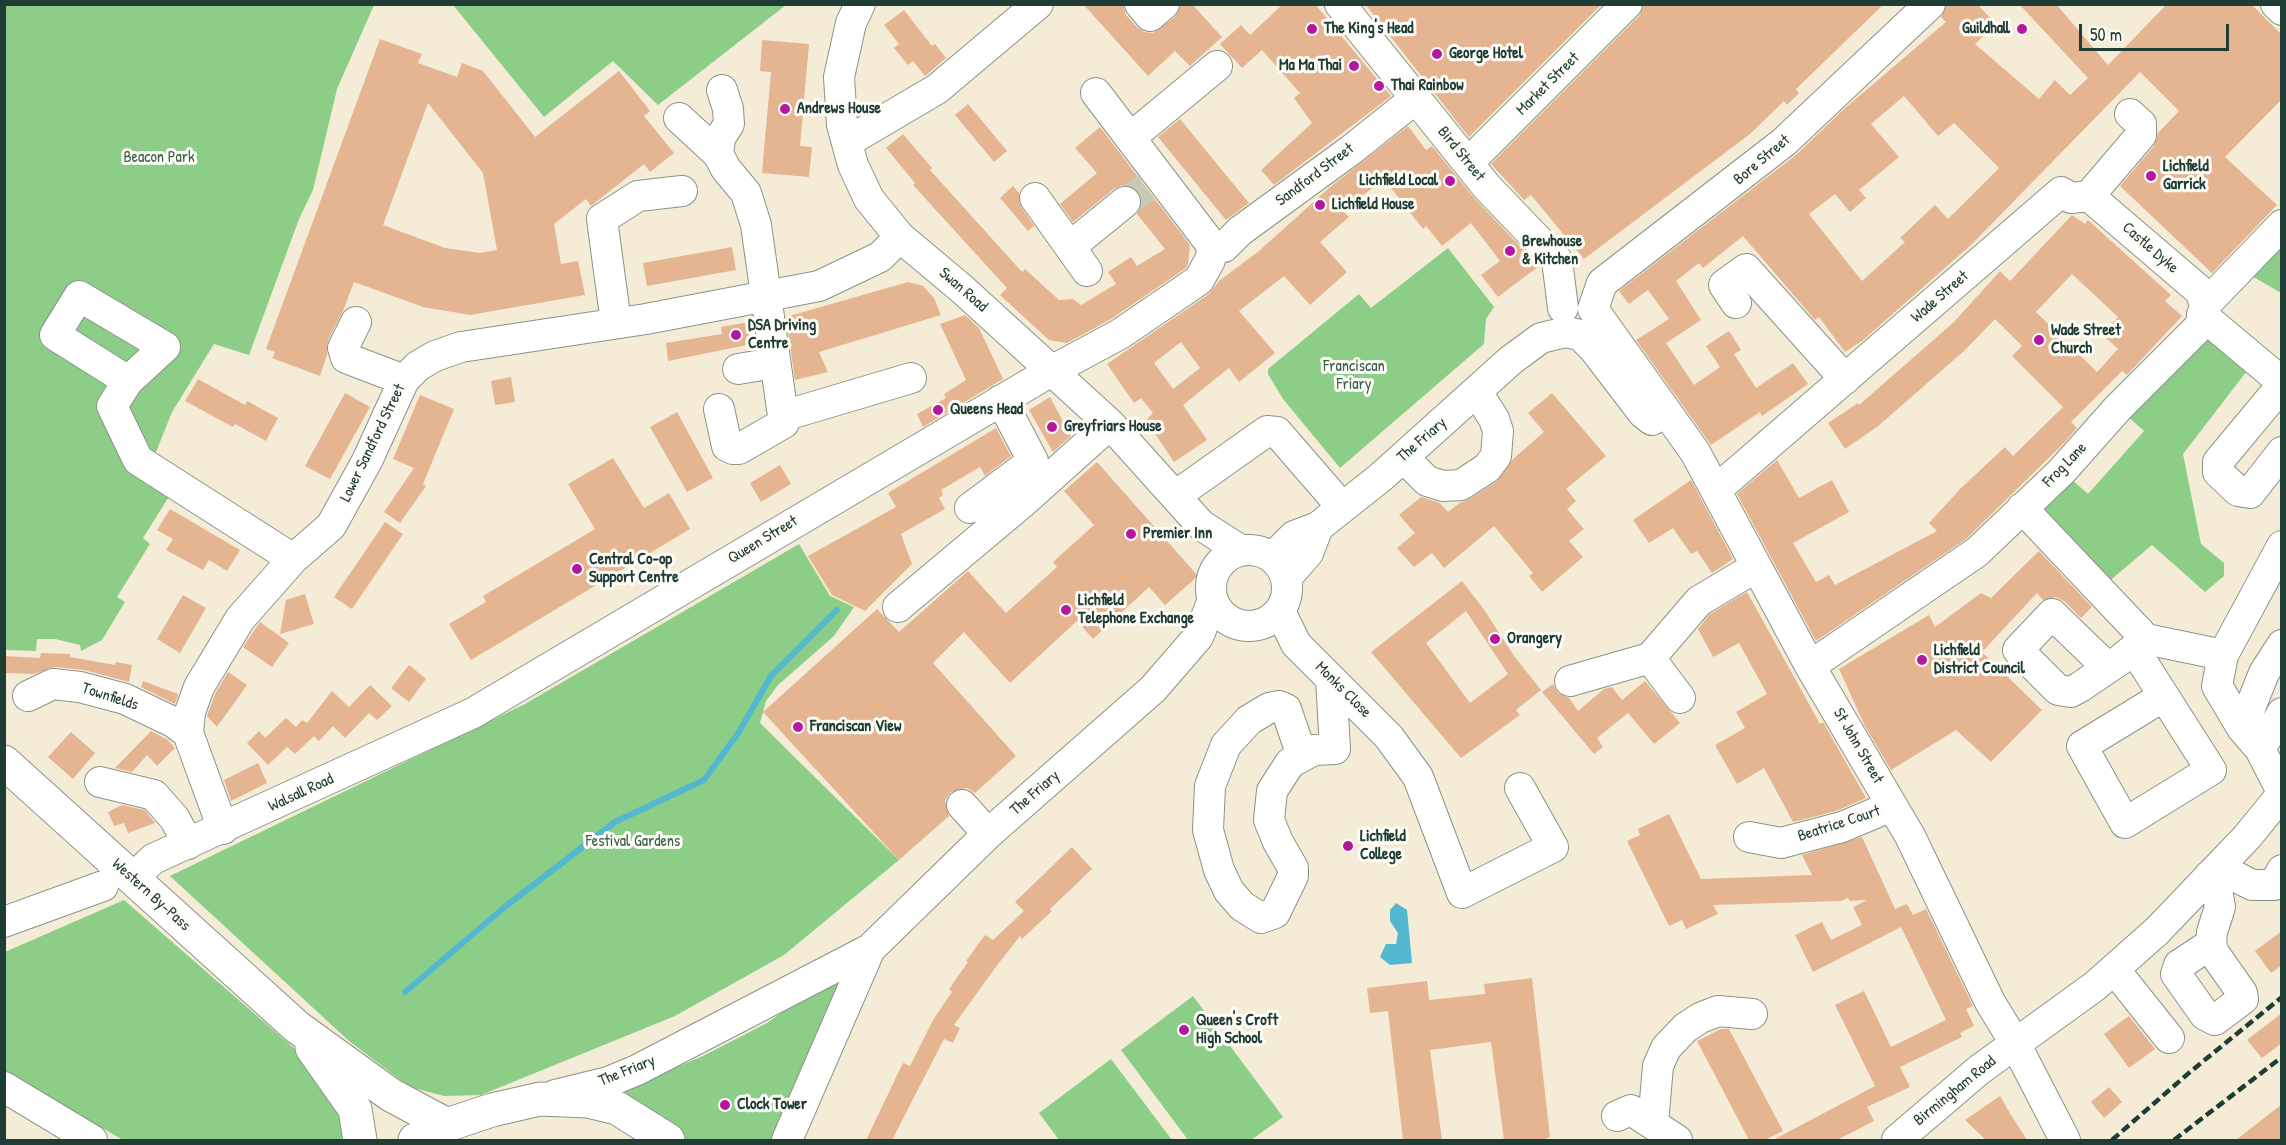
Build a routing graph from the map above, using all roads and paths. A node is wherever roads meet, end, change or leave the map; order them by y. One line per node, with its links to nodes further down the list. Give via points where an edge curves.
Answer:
1 (860, 4): 17 (street, Swan Road, via 851,23 839,77)
2 (1038, 4): 17 (street, via 936,89)
3 (1140, 4): 4 (street, via 1150,16)
4 (1164, 4)
5 (1340, 4): 13 (street, Bird Street)
6 (1627, 4): 19 (street, Market Street)
7 (1930, 4): 31 (street, Bore Street, via 1784,142 1602,283)
8 (2276, 4): 9 (street)
9 (2282, 10)
10 (1217, 66): 16 (street)
11 (722, 90): 18 (street, via 729,124 720,138)
12 (1096, 93): 16 (street)
13 (1416, 98): 19 (street, Bird Street); 27 (street, Sandford Street, via 1224,247)
14 (2130, 114): 22 (street, via 2141,124 2141,135)
15 (680, 118): 18 (street)
16 (1130, 138): 20 (street)
17 (847, 142): 25 (street, Swan Road, via 869,199)
18 (718, 154): 29 (street, via 746,194 756,225)
19 (1469, 162): 33 (street, Bird Street, via 1487,187 1557,260)
20 (1144, 189): 26 (street); 27 (street)
21 (682, 191): 35 (street, via 638,196 602,219)
22 (2089, 196): 32 (street, Castle Dyke, via 2200,291); 40 (street, Wade Street, via 2071,198 2061,192)
23 (1035, 198): 26 (street)
24 (2282, 225): 32 (street, Frog Lane)
25 (900, 237): 29 (street, Lower Sandford Street, via 880,256 819,286); 38 (street, Swan Road)
26 (1071, 246): 28 (street)
27 (1213, 247): 38 (street, via 1199,280 1120,334)
28 (1087, 271)
29 (765, 296): 35 (street, Lower Sandford Street); 36 (street)
30 (1736, 303): 40 (street, via 1724,285 1746,269)
31 (1593, 309): 33 (street, via 1580,305); 49 (street, St John Street)
32 (2204, 310): 43 (street, Castle Dyke); 56 (street, Frog Lane, via 2200,326)
33 (1568, 320): 44 (street, The Friary, via 1546,318 1524,350); 49 (street, St John Street, via 1644,413)
34 (356, 322): 41 (street, via 343,348 346,358)
35 (616, 323): 41 (street, Lower Sandford Street, via 462,347 435,356)
36 (775, 363): 37 (street); 47 (street)
37 (738, 369)
38 (1053, 370): 45 (street, Queen Street); 48 (street, Swan Road)
39 (911, 378): 47 (street)
40 (1845, 379): 52 (street, Wade Street)
41 (404, 380): 60 (street, Lower Sandford Street, via 367,461 331,526)
42 (128, 381): 60 (street, via 112,406 138,460)
43 (2282, 383): 50 (street, via 2218,462 2218,472 2238,491 2250,493)
44 (1477, 392): 51 (street, The Friary); 51 (street, via 1497,431 1496,456 1487,468 1461,485 1443,486 1427,481)
45 (1001, 400): 55 (street, via 1033,461); 78 (street, Queen Street)
46 (719, 409): 47 (street, via 727,446 733,449 740,449 784,423)
47 (783, 416)
48 (1110, 424): 53 (street, Swan Road); 64 (street)
49 (1695, 452): 52 (street, St John Street)
50 (2282, 452)
51 (1403, 457): 54 (street, The Friary)
52 (1716, 490): 62 (street, St John Street)
53 (1175, 496): 54 (street, via 1267,431 1277,432); 57 (street, Swan Road)
54 (1342, 507): 61 (street, The Friary, via 1318,527 1294,536)
55 (970, 508)
56 (2022, 508): 67 (street); 71 (street, Frog Lane, via 1977,552)
57 (1201, 525): 59 (street, Swan Road); 63 (street, Swan Road)
58 (2282, 546): 69 (street)
59 (1240, 550): 61 (street, via 1257,550); 63 (street, via 1228,555)
60 (293, 559): 80 (street, Lower Sandford Street, via 240,619 199,687)
61 (1280, 567): 65 (street, via 1286,599)
62 (1756, 567): 70 (street, via 1699,601); 71 (street, St John Street)
63 (1227, 605): 65 (street, via 1274,618); 66 (street); 90 (street, The Friary, via 1154,689)
64 (898, 608)
65 (1280, 611): 66 (street)
66 (1296, 644): 73 (street, Monks Close)
67 (2140, 644): 69 (street); 72 (street); 76 (street)
68 (2282, 645): 81 (street, via 2264,673)
69 (2223, 655): 81 (street, via 2217,686)
70 (1650, 657): 74 (street); 77 (street)
71 (1810, 666): 88 (street, St John Street)
72 (2108, 668)
73 (1331, 679): 82 (street, via 1335,749 1314,750); 85 (street, Monks Close, via 1389,737 1418,777 1462,893 1553,847)
74 (1570, 681)
75 (28, 696): 80 (street, Townfields, via 52,684 80,687 125,699)
76 (2164, 696)
77 (1680, 698)
78 (473, 712): 89 (street, Walsall Road)
79 (2282, 713): 81 (street)
80 (188, 733): 89 (street, Lower Sandford Street)
81 (2251, 739): 86 (street)
82 (1302, 756): 82 (street, via 1283,771 1272,791 1269,820 1293,868 1293,876 1275,913 1261,918 1236,898 1219,870 1208,830 1210,786 1231,738 1269,708 1286,709)
83 (4, 762): 95 (highway, Western By-Pass)
84 (100, 782): 92 (street, via 154,795 175,819)
85 (1520, 788)
86 (2282, 793): 93 (street, Birmingham Road)
87 (962, 805): 90 (street)
88 (1892, 806): 91 (street, Beatrice Court, via 1842,827 1781,843); 103 (street, St John Street, via 1990,1002)
89 (223, 829): 92 (street, Walsall Road)
90 (988, 834): 98 (street, The Friary)
91 (1749, 837)
92 (188, 844): 95 (street, Walsall Road, via 153,859)
93 (2214, 865): 94 (street, via 2252,885 2274,885); 97 (street, via 2220,907); 99 (street, Birmingham Road, via 2148,924)
94 (2282, 870)
95 (118, 882): 96 (street, Walsall Road, via 58,891); 101 (highway, Western By-Pass)
96 (4, 922)
97 (2211, 944)
98 (870, 949): 105 (street, The Friary, via 637,1070 608,1082); 114 (street, The Friary)
99 (2114, 969): 102 (street); 103 (street, Birmingham Road)
100 (1752, 1014): 108 (street, via 1718,1011 1685,1028 1666,1048 1659,1066)
101 (297, 1027): 107 (highway, Western By-Pass, via 391,1095); 111 (highway, Western By-Pass, via 355,1109)
102 (2169, 1038)
103 (2015, 1043): 109 (street, Birmingham Road); 115 (street, St John Street)
104 (4, 1087): 110 (street)
105 (540, 1099): 107 (highway, The Friary); 113 (highway, The Friary, via 588,1101 617,1108)
106 (1617, 1116): 108 (street, via 1631,1110)
107 (447, 1125): 112 (highway, The Friary)
108 (1665, 1132)
109 (1912, 1135)
110 (92, 1140)
111 (360, 1140)
112 (415, 1140)
113 (668, 1140)
114 (787, 1140)
115 (2065, 1140)

